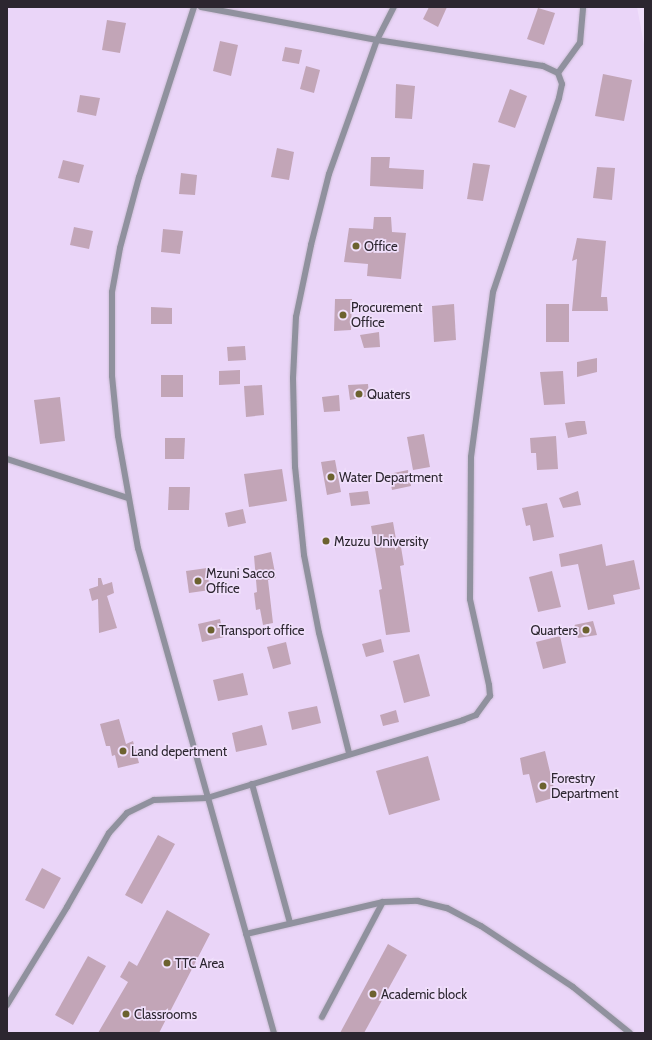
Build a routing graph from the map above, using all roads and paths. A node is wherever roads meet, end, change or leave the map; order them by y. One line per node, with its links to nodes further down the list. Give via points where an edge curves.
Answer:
1 (194, 7): 8 (lane, via 139,177 120,248 112,292 112,376)
2 (201, 7): 5 (lane)
3 (394, 7): 5 (lane)
4 (583, 7): 6 (lane, via 580,43)
5 (377, 40): 6 (lane, via 543,66); 9 (lane, via 329,174 311,245 296,317 292,378 295,467 304,555 319,633)
6 (558, 73): 9 (lane, via 562,84 559,98 493,292 471,457 470,599 490,696 476,715)
7 (7, 459): 8 (lane)
8 (128, 498): 11 (lane, via 154,609)
9 (349, 754): 10 (lane)
10 (252, 784): 11 (lane); 13 (lane)
11 (206, 798): 14 (lane); 15 (lane, via 154,800 127,813 109,833)
12 (383, 902): 13 (lane); 16 (lane); 18 (lane, via 418,902 447,908 481,926 573,987)
13 (290, 923): 14 (lane)
14 (246, 934): 17 (lane)
15 (7, 1005)
16 (322, 1017)
17 (274, 1033)
18 (630, 1033)

